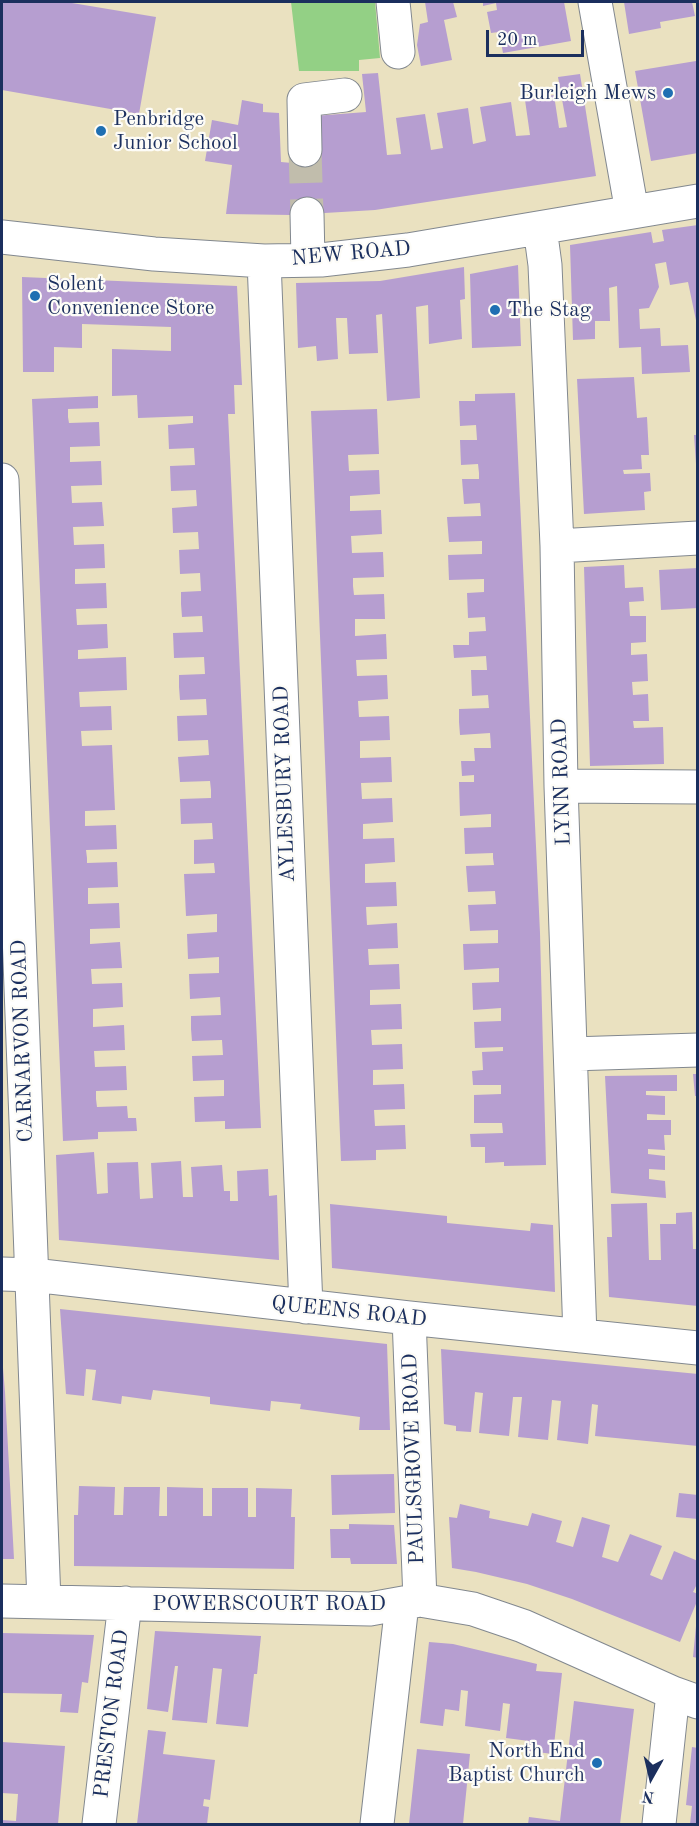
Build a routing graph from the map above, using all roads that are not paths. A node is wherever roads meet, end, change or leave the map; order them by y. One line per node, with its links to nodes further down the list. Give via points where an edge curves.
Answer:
1 (393, 2): 3 (street)
2 (595, 2): 7 (street)
3 (398, 52)
4 (345, 95): 5 (street, via 304,100)
5 (305, 150)
6 (698, 201): 7 (street, NEW ROAD)
7 (632, 212): 9 (street, NEW ROAD)
8 (307, 214): 11 (street)
9 (540, 228): 11 (street, NEW ROAD, via 408,250); 15 (street, LYNN ROAD, via 545,265)
10 (2, 237): 12 (street, NEW ROAD, via 153,254)
11 (308, 260): 12 (street, NEW ROAD)
12 (264, 261): 21 (street, AYLESBURY ROAD)
13 (2, 480): 20 (street, CARNARVON ROAD)
14 (698, 538): 15 (street)
15 (557, 546): 16 (street, LYNN ROAD)
16 (561, 786): 17 (street); 19 (street, LYNN ROAD)
17 (698, 787)
18 (698, 1050): 19 (street)
19 (571, 1054): 23 (street, LYNN ROAD)
20 (17, 1274): 21 (street, QUEENS ROAD); 26 (street, CARNARVON ROAD)
21 (306, 1307): 22 (street, QUEENS ROAD)
22 (409, 1318): 23 (street, QUEENS ROAD); 27 (street, PAULSGROVE ROAD)
23 (580, 1336): 24 (street, QUEENS ROAD)
24 (698, 1348)
25 (2, 1601): 26 (street, POWERSCOURT ROAD)
26 (44, 1602): 28 (street, POWERSCOURT ROAD)
27 (411, 1602): 28 (street, POWERSCOURT ROAD, via 370,1609); 29 (street, POWERSCOURT ROAD, via 473,1609 523,1626); 31 (street, PAULSGROVE ROAD)
28 (125, 1603): 30 (street, PRESTON ROAD)
29 (685, 1697): 32 (street)
30 (99, 1824)
31 (377, 1824)
32 (658, 1824)

